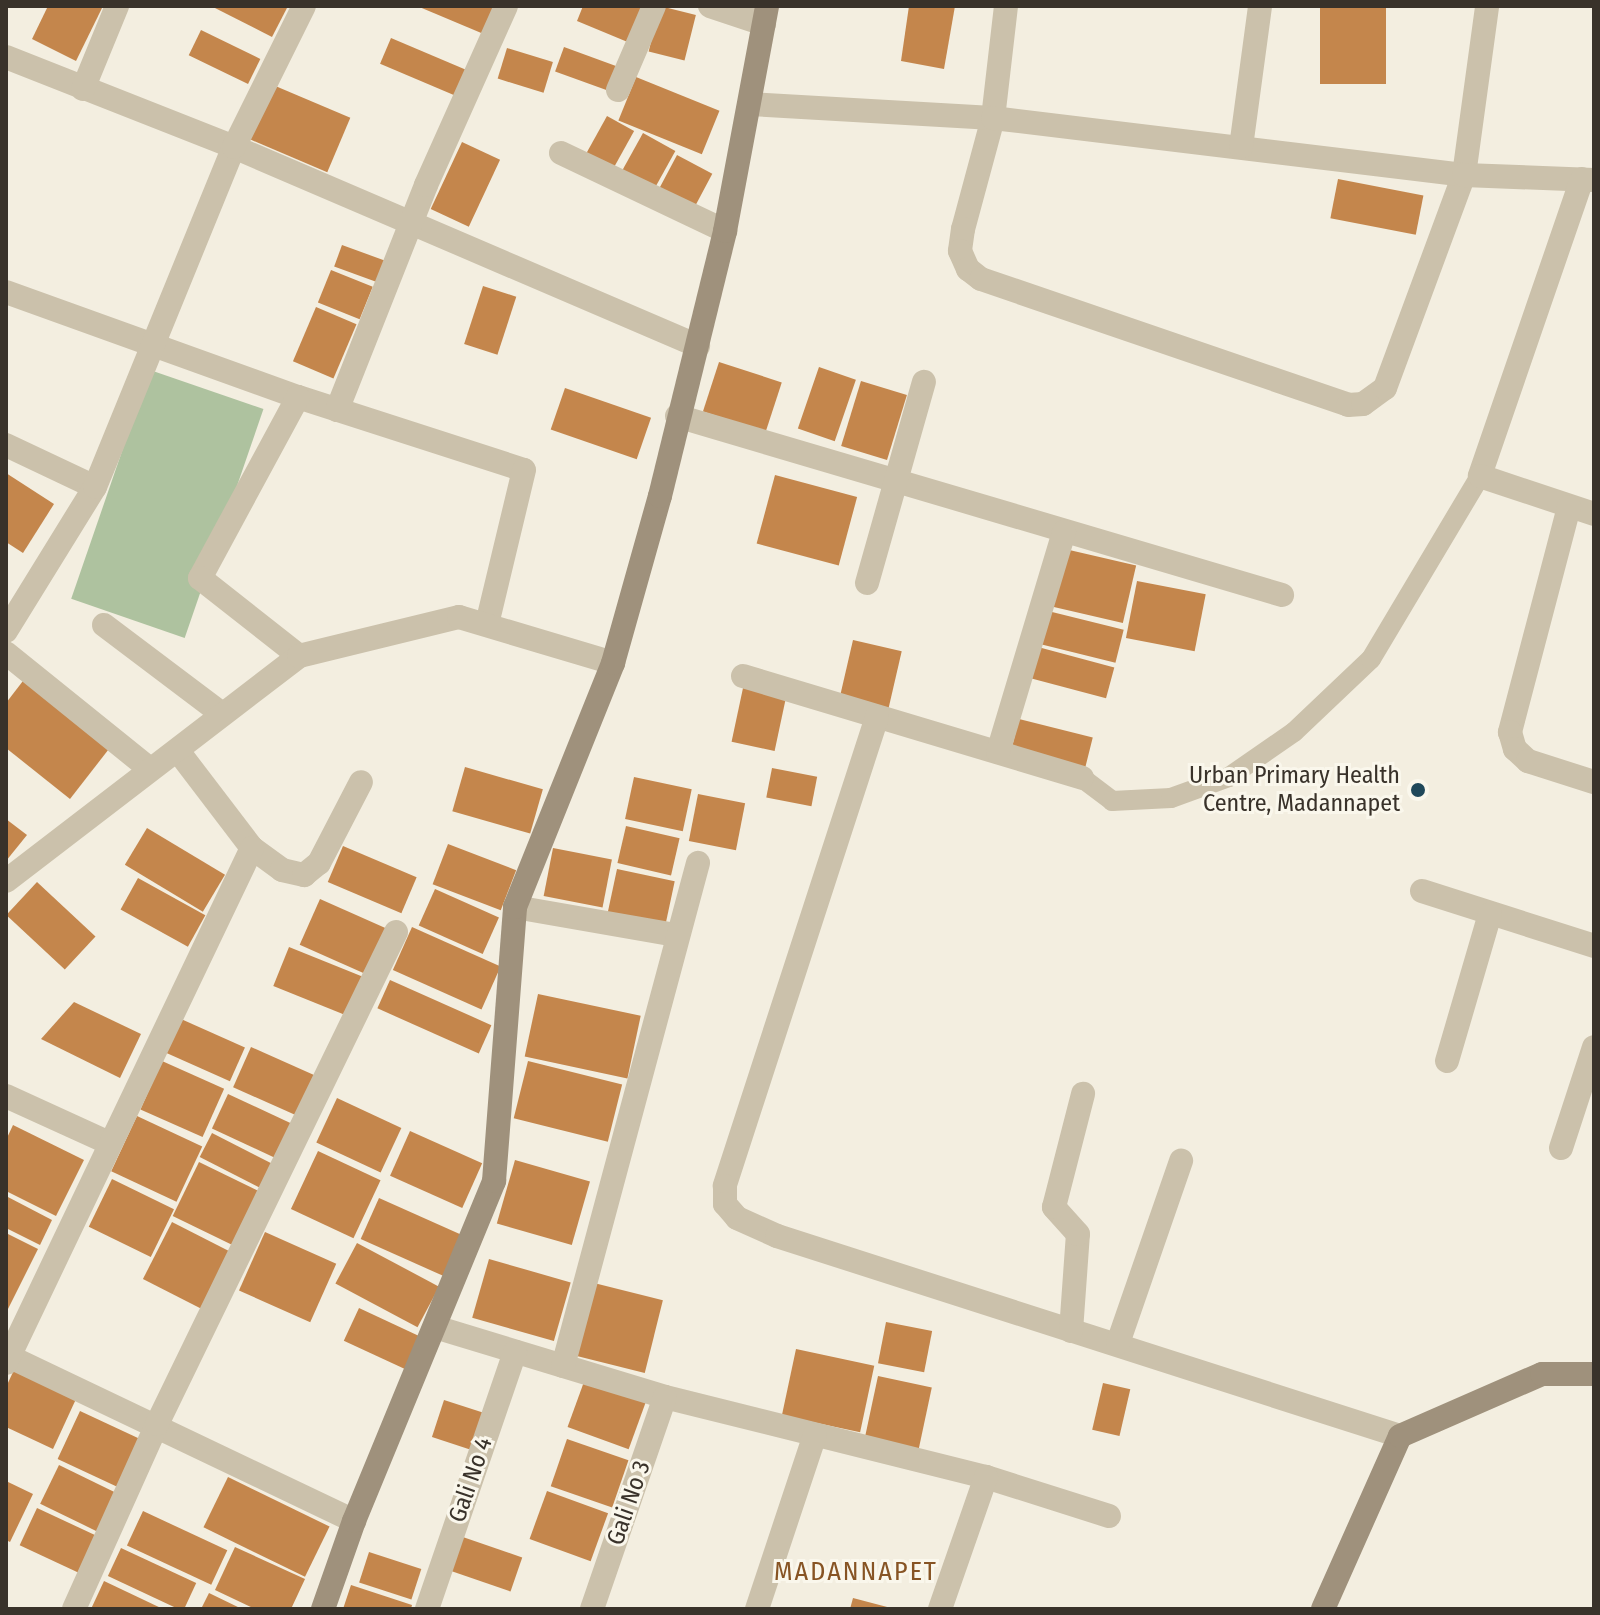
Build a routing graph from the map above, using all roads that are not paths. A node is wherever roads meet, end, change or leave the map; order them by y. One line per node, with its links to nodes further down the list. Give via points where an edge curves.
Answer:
1 (117, 6): 11 (street)
2 (304, 6): 15 (street)
3 (506, 6): 20 (street)
4 (654, 6): 12 (street)
5 (710, 6): 9 (street)
6 (1006, 6): 14 (street)
7 (1260, 6): 16 (street)
8 (1487, 6): 18 (street)
9 (765, 15): 13 (street)
10 (6, 57): 11 (street)
11 (83, 89): 15 (street)
12 (618, 90)
13 (750, 104): 14 (street); 21 (street)
14 (993, 118): 16 (street); 18 (street, via 960,251 974,274 1348,405 1363,404 1385,388)
15 (234, 147): 20 (street); 23 (street)
16 (1241, 147): 18 (street)
17 (561, 153): 21 (street)
18 (1464, 175): 19 (street)
19 (1588, 179): 30 (street)
20 (412, 223): 24 (street); 27 (street)
21 (725, 231): 24 (street)
22 (6, 292): 23 (street)
23 (153, 345): 26 (street); 32 (street)
24 (698, 346): 28 (street)
25 (924, 382): 31 (street)
26 (298, 397): 27 (street); 42 (street, via 200,578)
27 (337, 410): 38 (street, via 524,470)
28 (677, 416): 31 (street); 43 (street)
29 (6, 445): 32 (street)
30 (1480, 476): 33 (street); 50 (lane, via 1371,659 1294,732 1229,777 1171,798 1112,801)
31 (897, 478): 35 (street); 36 (street)
32 (95, 487): 40 (street)
33 (1569, 507): 34 (street); 52 (street, via 1510,732 1515,749 1528,761)
34 (1594, 514)
35 (1064, 532): 37 (street); 48 (street)
36 (867, 583)
37 (1282, 595)
38 (487, 624): 42 (street, via 459,617); 43 (street)
39 (104, 625): 45 (street)
40 (6, 631)
41 (6, 653): 49 (street)
42 (299, 656): 45 (street)
43 (613, 663): 57 (street)
44 (743, 676): 46 (street)
45 (222, 714): 47 (street)
46 (877, 717): 48 (street); 70 (street, via 725,1186 725,1204 737,1218 777,1236)
47 (178, 751): 49 (street); 53 (street)
48 (998, 752): 50 (street)
49 (150, 769): 55 (street)
50 (1082, 778)
51 (361, 782): 53 (street, via 319,863 304,875 282,870)
52 (1594, 782)
53 (252, 848): 66 (street)
54 (698, 863): 60 (street)
55 (6, 881)
56 (1422, 891): 58 (street)
57 (515, 907): 60 (street); 69 (street, via 494,1181)
58 (1490, 914): 61 (street); 63 (street)
59 (396, 932): 77 (street)
60 (676, 935): 74 (street)
61 (1594, 946)
62 (1594, 1047): 67 (street)
63 (1447, 1061)
64 (1083, 1094): 70 (street, via 1054,1207 1078,1234)
65 (6, 1096): 66 (street)
66 (109, 1143): 73 (street)
67 (1561, 1148)
68 (1181, 1161): 71 (street)
69 (435, 1327): 72 (street); 82 (street)
70 (1071, 1331): 71 (street)
71 (1118, 1343): 79 (street)
72 (515, 1352): 74 (street); 85 (street, Gali No 4)
73 (7, 1358): 77 (street)
74 (563, 1366): 76 (street)
75 (1594, 1374): 79 (street, via 1542,1374)
76 (665, 1397): 78 (street); 86 (street, Gali No 3)
77 (157, 1424): 82 (street); 83 (street)
78 (815, 1435): 80 (street); 87 (street)
79 (1400, 1436): 89 (street)
80 (986, 1477): 81 (street); 88 (street)
81 (1109, 1516)
82 (354, 1521): 84 (street)
83 (74, 1609)
84 (323, 1609)
85 (427, 1609)
86 (592, 1609)
87 (757, 1609)
88 (940, 1609)
89 (1323, 1609)

